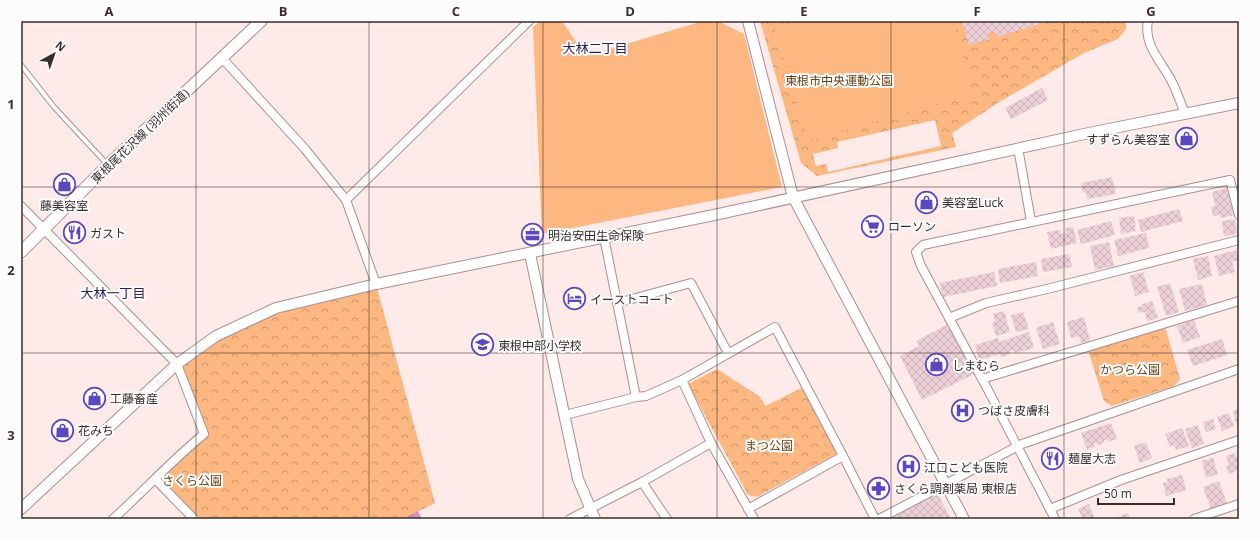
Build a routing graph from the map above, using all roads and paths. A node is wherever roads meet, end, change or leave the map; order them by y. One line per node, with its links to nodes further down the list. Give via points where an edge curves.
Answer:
1 (261, 21): 5 (main road, 東根尾花沢線 (羽州街道))
2 (530, 21): 12 (street)
3 (748, 21): 11 (street)
4 (1148, 21): 8 (street, via 1145,32)
5 (222, 58): 10 (main road, 東根尾花沢線 (羽州街道)); 12 (street, via 305,150)
6 (21, 65): 10 (lane, via 54,107)
7 (1239, 103): 8 (street)
8 (1186, 114): 9 (street)
9 (1018, 148): 11 (street); 15 (street)
10 (108, 165): 16 (main road, 東根尾花沢線 (羽州街道))
11 (793, 197): 17 (street, via 714,216); 38 (street)
12 (346, 200): 21 (street)
13 (21, 206): 16 (street)
14 (1239, 215): 15 (street, via 1230,180)
15 (1031, 221): 24 (street, via 923,245 916,252 920,266)
16 (44, 230): 19 (main road, 東根尾花沢線 (羽州街道)); 26 (street)
17 (604, 237): 20 (street); 23 (street)
18 (1239, 240): 24 (street, via 986,303)
19 (21, 252)
20 (530, 254): 21 (street); 31 (street)
21 (376, 284): 26 (street, via 276,308 216,336)
22 (1239, 301): 28 (street)
23 (617, 303): 25 (street, via 691,282); 30 (street)
24 (949, 318): 28 (street)
25 (728, 353): 29 (street); 35 (street, via 775,327)
26 (177, 364): 36 (street, via 204,434 182,452); 41 (street)
27 (1239, 369): 34 (street)
28 (982, 379): 34 (street)
29 (682, 380): 30 (street, via 646,396); 33 (street)
30 (636, 397): 31 (street)
31 (566, 415): 40 (street, via 578,479)
32 (1239, 440): 43 (street, via 1121,480)
33 (711, 443): 37 (street); 42 (street)
34 (1016, 447): 38 (street); 43 (street)
35 (843, 456): 42 (street); 50 (street)
36 (156, 480): 44 (street); 45 (street)
37 (642, 482): 40 (street); 48 (street)
38 (945, 484): 51 (street); 52 (street)
39 (1239, 504): 54 (street)
40 (590, 508): 46 (street); 47 (street)
41 (21, 509)
42 (748, 509): 49 (street)
43 (1050, 509): 53 (street)
44 (113, 519)
45 (194, 519)
46 (570, 519)
47 (595, 519)
48 (667, 519)
49 (754, 519)
50 (875, 519)
51 (879, 519)
52 (964, 519)
53 (1055, 519)
54 (1194, 519)

